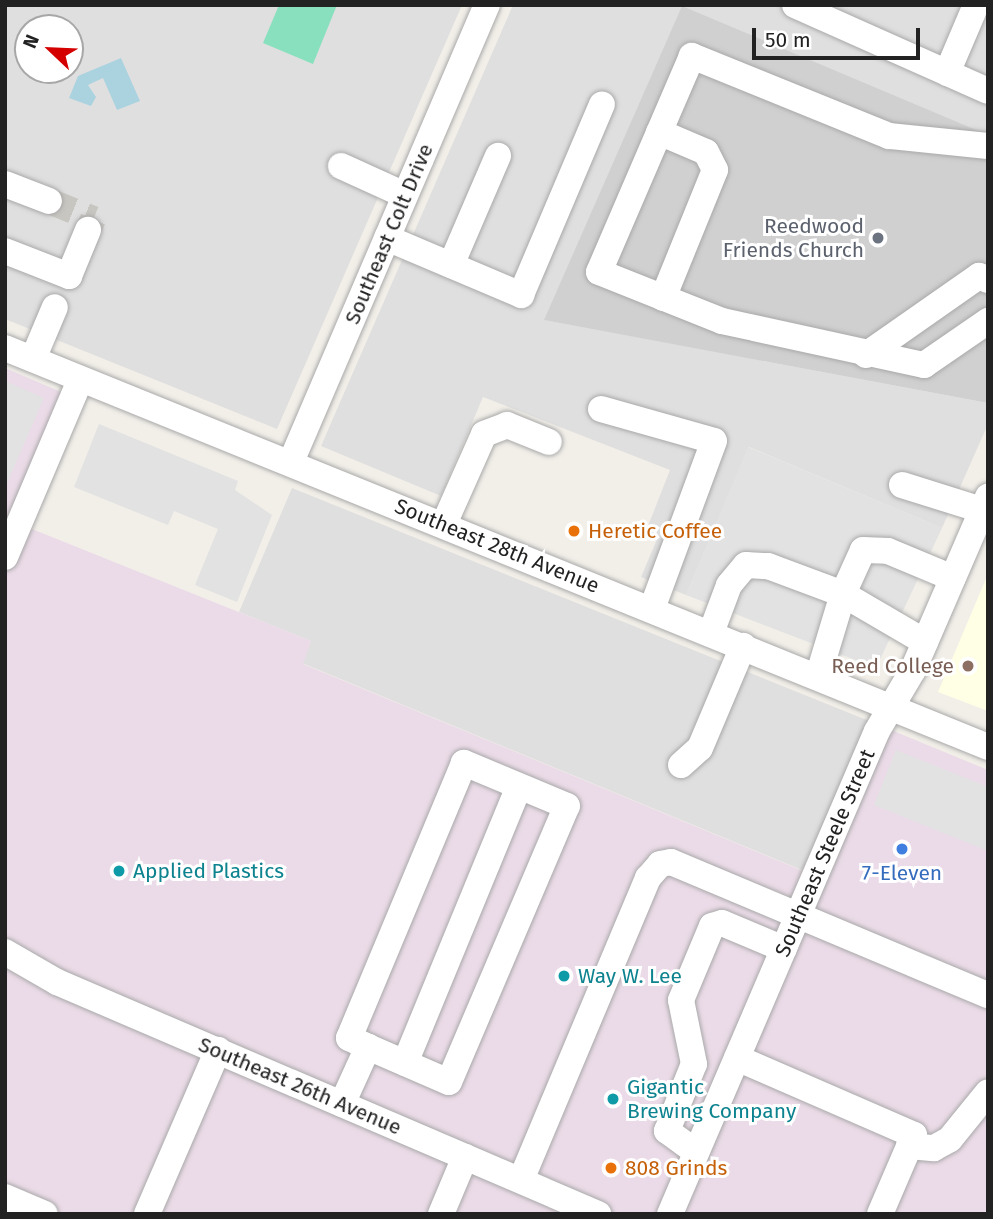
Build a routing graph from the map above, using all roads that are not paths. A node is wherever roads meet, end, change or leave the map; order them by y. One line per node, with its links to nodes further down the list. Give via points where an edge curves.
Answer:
1 (487, 5): 12 (street, Southeast Colt Drive)
2 (795, 5): 4 (street)
3 (976, 5): 4 (street)
4 (947, 73): 5 (street)
5 (988, 91)
6 (602, 104): 17 (street, via 521,295)
7 (659, 132): 8 (street, via 692,56 889,136); 19 (street, via 706,152 715,170); 19 (street, via 599,272)
8 (988, 146)
9 (498, 156): 17 (street)
10 (341, 166): 12 (street)
11 (5, 184): 13 (street)
12 (405, 195): 15 (street, Southeast Colt Drive)
13 (49, 201)
14 (88, 230): 16 (street, via 69,276)
15 (387, 238): 17 (street); 28 (street, Southeast Colt Drive)
16 (5, 251)
17 (451, 265)
18 (988, 280): 23 (street, via 979,276)
19 (663, 298): 23 (street, via 722,321)
20 (55, 307): 24 (street)
21 (988, 321): 23 (street, via 924,365)
22 (5, 348): 24 (street, Southeast 28th Avenue)
23 (866, 355)
24 (33, 359): 25 (street, Southeast 28th Avenue)
25 (80, 380): 28 (street, Southeast 28th Avenue); 32 (street)
26 (601, 409): 35 (street, via 714,441)
27 (549, 442): 31 (street, via 507,425 484,434)
28 (291, 462): 31 (street, Southeast 28th Avenue)
29 (902, 485): 30 (street)
30 (985, 503): 33 (street, Southeast Steele Street)
31 (444, 524): 35 (street, Southeast 28th Avenue)
32 (5, 556)
33 (953, 578): 34 (street, via 888,551 863,550); 37 (street, Southeast Steele Street)
34 (843, 594): 36 (street, via 768,566 746,565 729,585); 37 (street); 39 (street)
35 (652, 609): 36 (street, Southeast 28th Avenue)
36 (711, 633): 38 (street, Southeast 28th Avenue)
37 (925, 642): 40 (street, Southeast Steele Street)
38 (743, 646): 39 (street, Southeast 28th Avenue); 42 (street, via 700,748)
39 (818, 677): 40 (street, Southeast 28th Avenue)
40 (891, 707): 41 (street, Southeast 28th Avenue); 44 (street, Southeast Steele Street)
41 (988, 747)
42 (681, 765)
43 (519, 787): 48 (street, via 464,764 349,1038); 51 (street); 51 (street, via 567,806 449,1082)
44 (799, 915): 45 (street, Southeast Steele Street); 47 (street); 57 (street, via 671,862 655,866)
45 (784, 949): 50 (street, Southeast Steele Street); 55 (street, via 722,923 712,926 681,1000 694,1064 667,1131)
46 (5, 952): 49 (street, Southeast 26th Avenue, via 57,982)
47 (988, 995)
48 (368, 1046): 51 (street); 53 (street)
49 (218, 1050): 53 (street, Southeast 26th Avenue); 60 (street)
50 (737, 1058): 54 (street, via 914,1135); 55 (street, Southeast Steele Street)
51 (405, 1063)
52 (988, 1093): 54 (street, via 950,1139 934,1148)
53 (342, 1104): 56 (street, Southeast 26th Avenue)
54 (909, 1146): 64 (street)
55 (696, 1152): 63 (street, Southeast Steele Street)
56 (465, 1157): 57 (street, Southeast 26th Avenue); 61 (street)
57 (521, 1180): 62 (street, Southeast 26th Avenue)
58 (5, 1197): 59 (street)
59 (45, 1214)
60 (147, 1214)
61 (441, 1214)
62 (598, 1214)
63 (670, 1214)
64 (880, 1214)

